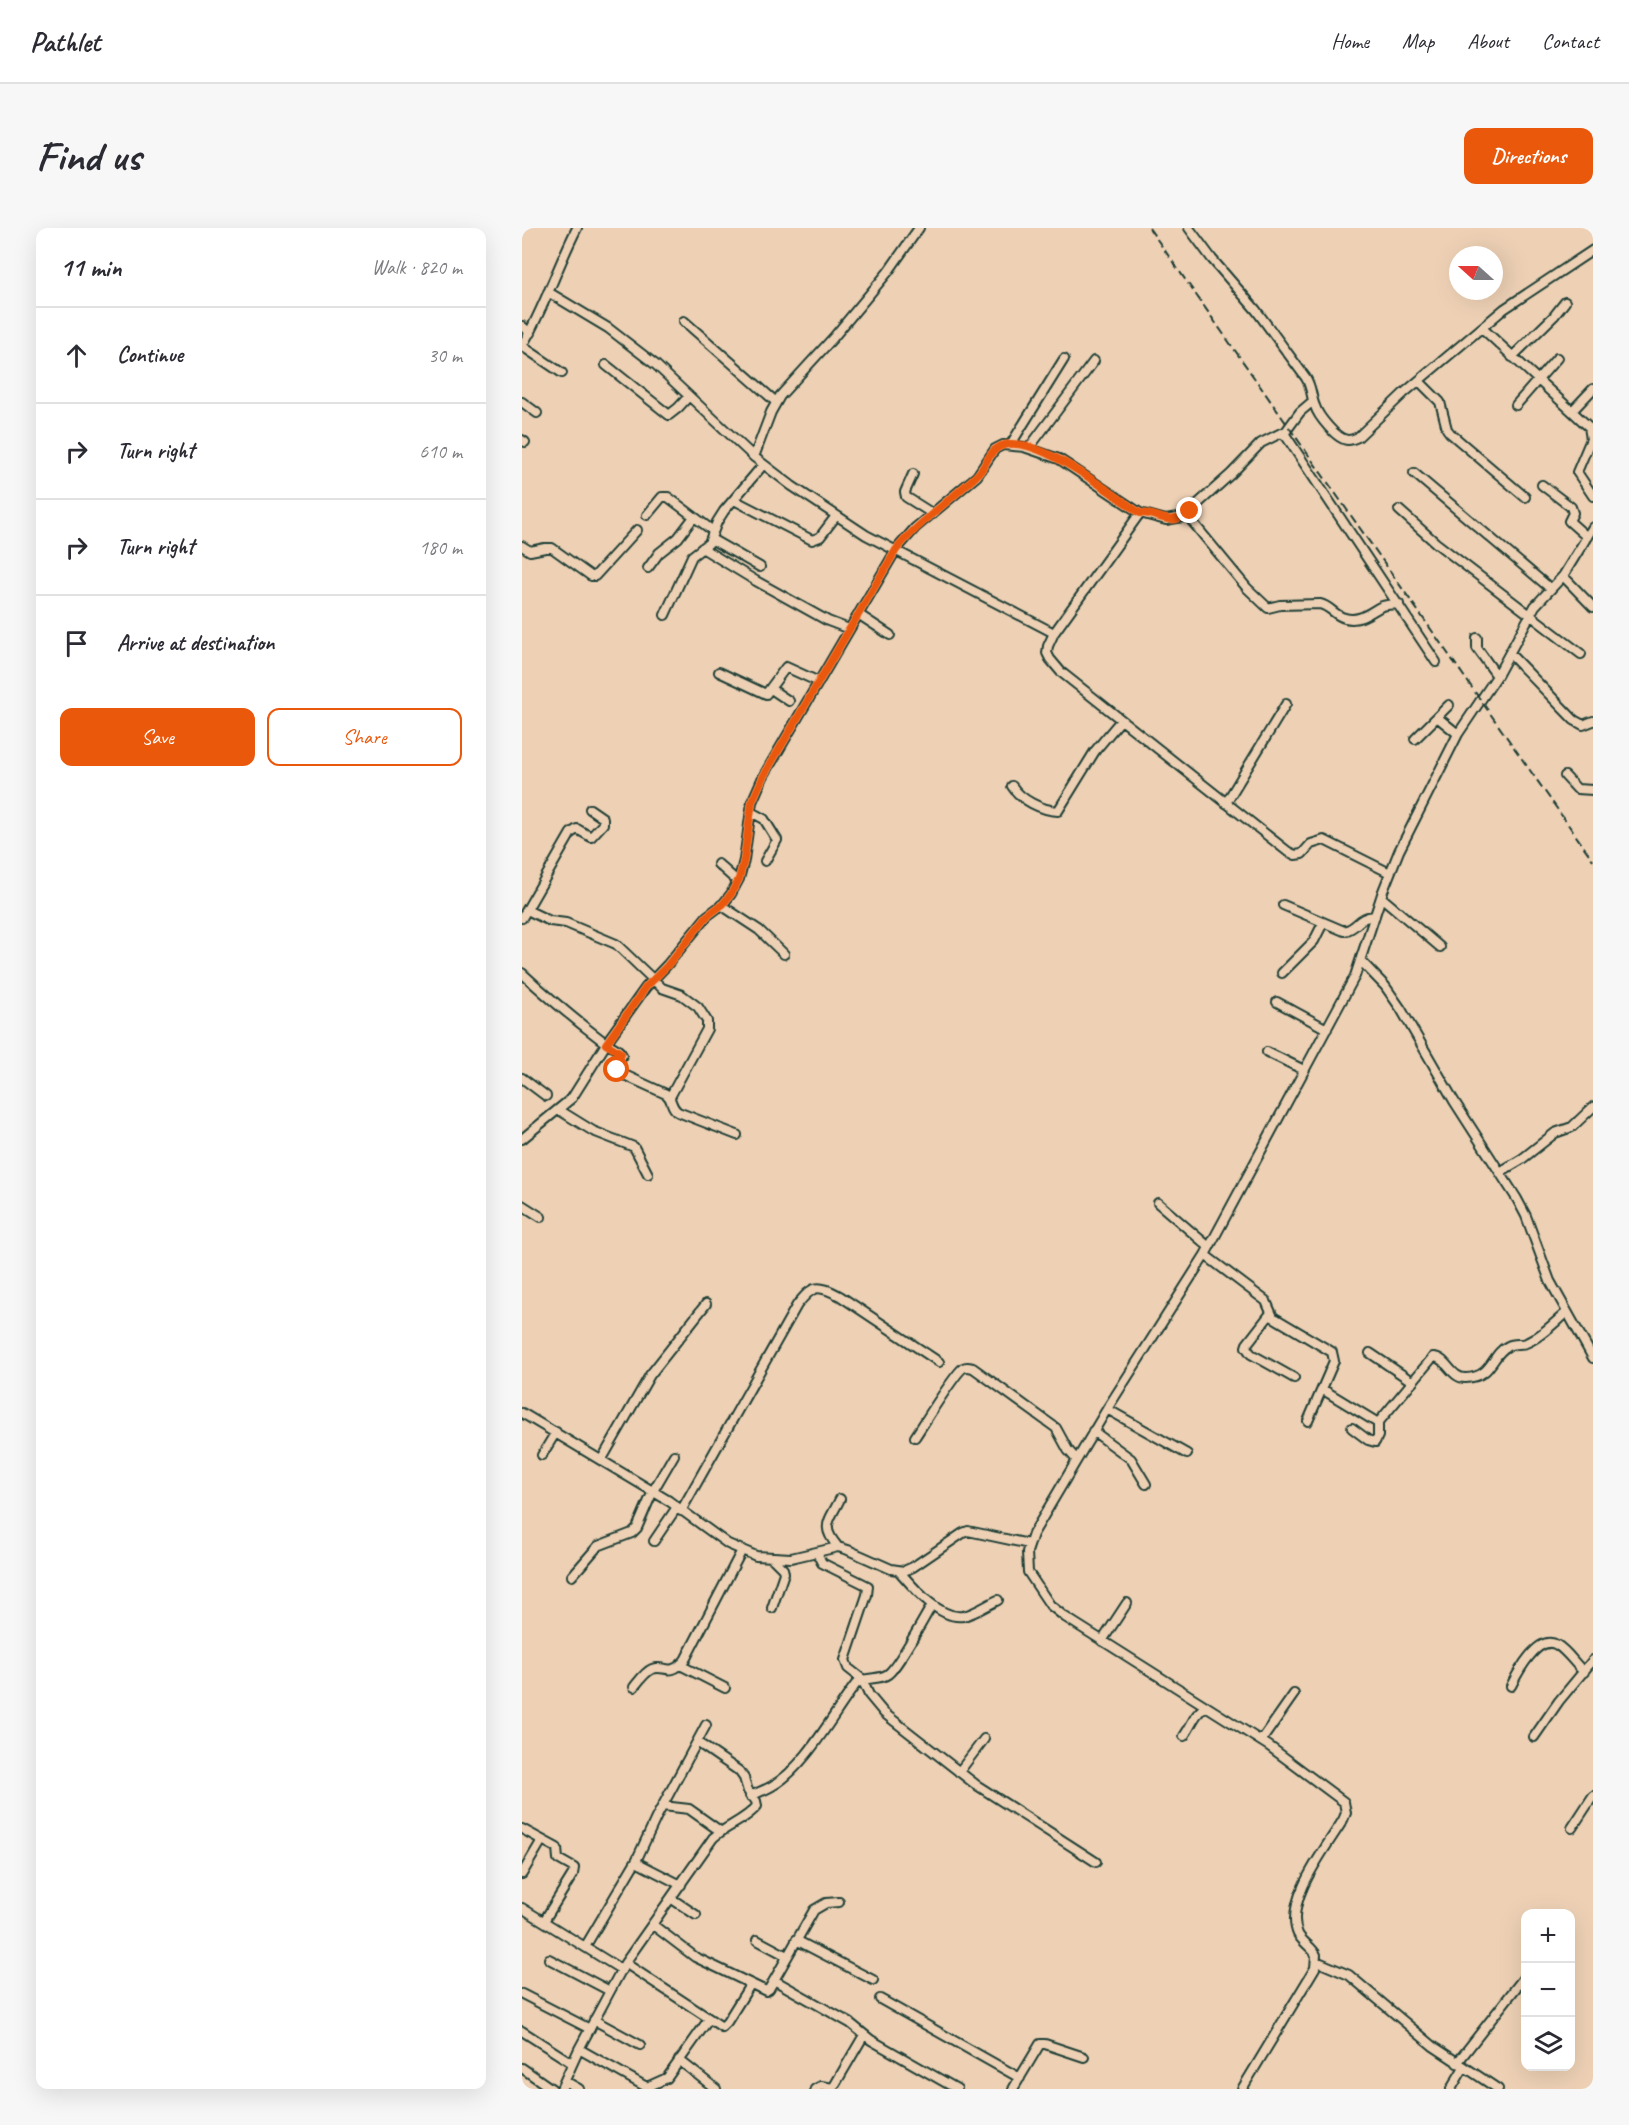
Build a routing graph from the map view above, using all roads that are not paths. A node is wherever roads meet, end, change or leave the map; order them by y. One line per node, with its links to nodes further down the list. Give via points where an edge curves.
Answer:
1 (577, 228): 5 (street)
2 (919, 228): 23 (street, via 888,272)
3 (1190, 228): 21 (street, via 1306,378)
4 (1593, 250): 9 (street)
5 (548, 292): 10 (street); 20 (street, via 608,328)
6 (1565, 302): 11 (street)
7 (684, 321): 23 (street)
8 (522, 326): 10 (street)
9 (1482, 328): 11 (street); 18 (street)
10 (530, 333): 16 (street, via 522,346)
11 (1512, 357): 17 (street)
12 (1557, 358): 17 (street)
13 (1064, 359): 28 (street)
14 (1094, 361): 29 (street)
15 (606, 365): 20 (street, via 669,414)
16 (562, 373)
17 (1538, 380): 24 (street); 25 (street)
18 (1419, 381): 21 (street, via 1349,441 1335,434); 36 (street, via 1440,402 1450,433)
19 (1593, 389): 25 (street)
20 (689, 396): 30 (street)
21 (1313, 401): 27 (street)
22 (522, 402): 26 (street)
23 (776, 402): 30 (street)
24 (1516, 405)
25 (1572, 411): 35 (street, via 1591,433 1577,472)
26 (537, 413)
27 (1284, 434): 41 (street, via 1262,443); 56 (street)
28 (1011, 444): 29 (street); 40 (street, via 995,449 977,476)
29 (1029, 448): 39 (street, via 1077,469)
30 (754, 457): 31 (street)
31 (763, 465): 37 (street); 43 (street)
32 (1414, 473): 55 (street)
33 (913, 474): 40 (street, via 906,497)
34 (1542, 485): 48 (street, via 1571,507 1569,521)
35 (1593, 496)
36 (1525, 497)
37 (734, 500): 43 (street, via 812,540 820,537); 47 (street)
38 (1399, 510): 60 (street)
39 (1140, 513): 41 (street, via 1166,520); 62 (street)
40 (933, 514): 51 (street)
41 (1186, 514): 56 (street, via 1268,608 1320,604 1351,619)
42 (647, 515): 44 (street, via 668,496)
43 (837, 516): 51 (street)
44 (694, 517): 47 (street); 53 (street)
45 (1593, 527): 48 (street)
46 (637, 530): 49 (street, via 595,576 552,548 530,551)
47 (712, 535): 50 (street); 52 (street)
48 (1587, 537): 54 (street)
49 (522, 546)
50 (702, 548): 59 (street, via 692,556); 61 (street, via 828,621)
51 (896, 550): 58 (street); 62 (street)
52 (760, 567)
53 (648, 568)
54 (1563, 576): 55 (street); 57 (street)
55 (1551, 589): 60 (street)
56 (1399, 604): 67 (street)
57 (1593, 607)
58 (858, 614): 61 (street); 63 (street)
59 (665, 615)
60 (1531, 615): 65 (street); 66 (street)
61 (849, 629): 70 (street)
62 (1054, 633): 76 (street, via 1048,646 1050,659)
63 (890, 634)
64 (1477, 638): 69 (street, via 1477,648)
65 (1510, 654): 69 (street); 77 (street, via 1574,720 1583,725)
66 (1581, 654)
67 (1436, 662)
68 (718, 672): 71 (street, via 763,694)
69 (1497, 676): 78 (street)
70 (819, 682): 71 (street, via 786,668); 85 (street, via 763,777)
71 (771, 689): 72 (street)
72 (789, 702)
73 (1286, 704): 83 (street)
74 (1449, 705): 75 (street)
75 (1437, 717): 78 (street); 79 (street)
76 (1121, 720): 81 (street, via 1095,752 1058,811 1022,798); 83 (street)
77 (1593, 721)
78 (1458, 734): 88 (street)
79 (1415, 739)
80 (1566, 776): 82 (street, via 1577,789)
81 (1012, 786)
82 (1593, 790)
83 (1226, 803): 88 (street, via 1295,855 1324,840)
84 (590, 809): 93 (street, via 603,818 603,824 591,837 577,829 571,833)
85 (751, 812): 86 (street, via 764,819 777,840); 89 (street)
86 (765, 861)
87 (718, 864): 89 (street)
88 (1390, 873): 90 (street)
89 (737, 881): 91 (street)
90 (1381, 897): 94 (street); 97 (street)
91 (721, 905): 98 (street, via 759,930); 102 (street)
92 (1283, 905): 96 (street)
93 (527, 910): 95 (street); 102 (street, via 616,944)
94 (1375, 916): 96 (street, via 1364,917 1344,931); 99 (street)
95 (522, 918)
96 (1323, 923): 101 (street, via 1314,941)
97 (1440, 947)
98 (784, 954)
99 (1361, 962): 104 (street); 115 (street, via 1401,1009)
100 (522, 973): 105 (street)
101 (1282, 973)
102 (653, 980): 105 (street); 110 (street, via 665,991 682,995 699,1007 707,1021 704,1035)
103 (1277, 1002): 104 (street)
104 (1327, 1029): 107 (street)
105 (606, 1044): 110 (street, via 621,1053 617,1066 620,1073); 112 (street, via 578,1090)
106 (1267, 1052): 107 (street)
107 (1304, 1070): 120 (street)
108 (522, 1078): 109 (street)
109 (546, 1096)
110 (669, 1097): 113 (street, via 678,1112)
111 (1593, 1107): 115 (street, via 1572,1127 1555,1132)
112 (559, 1110): 114 (street); 116 (street, via 593,1131 634,1147)
113 (737, 1135)
114 (522, 1139)
115 (1500, 1172): 122 (street, via 1526,1216 1550,1281)
116 (648, 1174)
117 (1158, 1203): 120 (street)
118 (522, 1205): 119 (street)
119 (541, 1216)
120 (1207, 1251): 123 (street, via 1266,1301); 130 (street)
121 (706, 1304): 142 (street, via 650,1375)
122 (1567, 1312): 125 (street); 128 (street, via 1528,1342 1509,1346 1477,1376 1459,1377 1442,1360 1433,1357)
123 (1271, 1313): 127 (street, via 1246,1347 1251,1354); 129 (street, via 1332,1352 1334,1361)
124 (1370, 1353): 128 (street)
125 (1593, 1358)
126 (939, 1362): 146 (street, via 840,1296 815,1287 797,1305)
127 (1294, 1378)
128 (1413, 1382): 133 (street)
129 (1322, 1389): 132 (street); 133 (street)
130 (1107, 1408): 135 (street); 138 (street)
131 (522, 1413): 136 (street)
132 (1308, 1421)
133 (1378, 1423): 134 (street, via 1375,1442)
134 (1352, 1428)
135 (1093, 1431): 141 (street); 143 (street, via 1131,1459)
136 (556, 1432): 139 (street); 142 (street)
137 (915, 1437): 141 (street, via 958,1374 967,1367 1056,1428)
138 (1187, 1454)
139 (542, 1455)
140 (674, 1455): 144 (street)
141 (1077, 1459): 148 (street)
142 (602, 1460): 144 (street)
143 (1146, 1484)
144 (653, 1491): 146 (street); 154 (street, via 633,1533 598,1545)
145 (840, 1499): 149 (street, via 827,1525)
146 (679, 1509): 147 (street); 150 (street)
147 (654, 1541)
148 (1029, 1544): 153 (street, via 968,1531 914,1567); 159 (street, via 1028,1572 1050,1605)
149 (838, 1547): 151 (street); 153 (street)
150 (741, 1552): 152 (street); 161 (street)
151 (817, 1552): 152 (street); 163 (street, via 822,1563 868,1586 845,1660 848,1668)
152 (772, 1558): 158 (street, via 784,1573)
153 (899, 1571): 157 (street)
154 (572, 1576)
155 (998, 1600): 157 (street, via 962,1616)
156 (1127, 1603): 159 (street)
157 (932, 1605): 163 (street, via 892,1669 881,1677)
158 (772, 1608)
159 (1102, 1641): 168 (street)
160 (1593, 1660): 162 (street)
161 (680, 1665): 165 (street, via 670,1670 649,1671); 166 (street)
162 (1584, 1672): 164 (street, via 1550,1643 1527,1659); 171 (street)
163 (862, 1679): 175 (street, via 884,1713); 176 (street, via 790,1772)
164 (1511, 1686)
165 (634, 1687)
166 (725, 1688)
167 (1294, 1694): 173 (street)
168 (1206, 1706): 170 (street, via 1196,1713); 173 (street)
169 (706, 1725): 174 (street)
170 (1184, 1736)
171 (1533, 1737)
172 (984, 1739): 175 (street)
173 (1261, 1741): 198 (street, via 1339,1797 1346,1807 1343,1820 1304,1884 1297,1905 1297,1932 1313,1950)
174 (697, 1742): 176 (street, via 739,1771); 178 (street)
175 (959, 1772): 184 (street)
176 (750, 1796): 181 (street, via 756,1801 755,1809)
177 (1593, 1796): 179 (street)
178 (663, 1806): 181 (street, via 689,1809); 183 (street)
179 (1572, 1828)
180 (522, 1829): 182 (street)
181 (720, 1832): 186 (street)
182 (542, 1840): 185 (street); 191 (street, via 557,1848 558,1859 575,1871)
183 (636, 1862): 186 (street); 195 (street)
184 (1096, 1862)
185 (522, 1874)
186 (681, 1886): 187 (street)
187 (672, 1899): 190 (street); 192 (street)
188 (839, 1902): 194 (street, via 826,1903 814,1910)
189 (522, 1908): 191 (street)
190 (696, 1915)
191 (544, 1921): 195 (street)
192 (653, 1925): 199 (street); 203 (street, via 694,1957)
193 (757, 1940): 196 (street)
194 (796, 1940): 196 (street); 201 (street)
195 (585, 1947): 199 (street)
196 (787, 1956): 200 (street)
197 (549, 1959): 204 (street)
198 (1316, 1961): 217 (street, via 1349,1975); 228 (street)
199 (624, 1967): 204 (street); 207 (street)
200 (774, 1980): 203 (street, via 766,1991); 211 (street)
201 (873, 1980)
202 (1521, 1982): 217 (street)
203 (750, 1985): 207 (street, via 725,2025 719,2027)
204 (610, 1991): 208 (street)
205 (522, 1994): 209 (street)
206 (880, 1999): 219 (street)
207 (709, 2019): 215 (street)
208 (594, 2020): 209 (street); 212 (street)
209 (590, 2029): 213 (street)
210 (522, 2031): 216 (street)
211 (864, 2035): 225 (street, via 833,2088); 226 (street)
212 (640, 2045)
213 (579, 2049): 216 (street); 221 (street)
214 (1084, 2057): 219 (street, via 1042,2043)
215 (678, 2060): 221 (street, via 667,2078); 224 (street)
216 (572, 2063): 220 (street)
217 (1460, 2065): 229 (street); 230 (street)
218 (522, 2068): 222 (street)
219 (1020, 2078): 227 (street)
220 (563, 2085): 223 (street)
221 (648, 2088)
222 (552, 2089)
223 (579, 2089)
224 (716, 2089)
225 (815, 2089)
226 (957, 2089)
227 (1013, 2089)
228 (1242, 2089)
229 (1451, 2089)
230 (1498, 2089)

